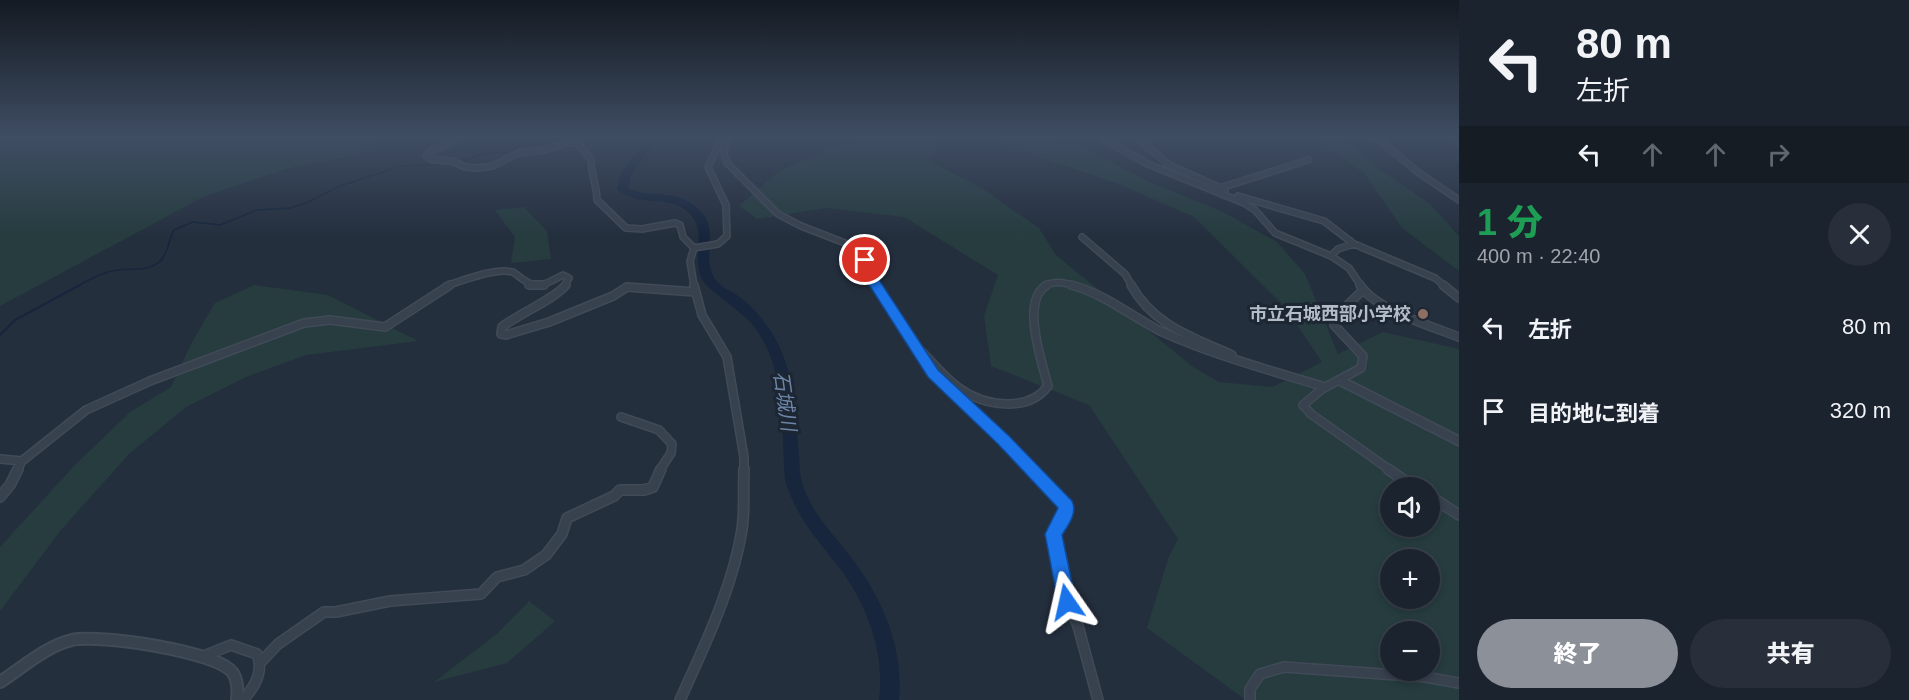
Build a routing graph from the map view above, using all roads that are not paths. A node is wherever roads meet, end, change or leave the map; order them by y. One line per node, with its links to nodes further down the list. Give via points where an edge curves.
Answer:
1 (591, 171): 12 (street, via 597,200 626,228 675,223)
2 (711, 171): 12 (street, via 726,205 727,236 713,245)
3 (735, 171): 18 (street, via 777,214 845,243 865,260)
4 (1164, 171): 13 (street, via 1244,203 1275,233)
5 (1182, 171): 8 (street)
6 (1274, 171): 8 (street)
7 (1416, 171): 9 (street)
8 (1220, 188): 11 (street, via 1260,204 1324,221)
9 (1457, 197)
10 (1082, 237): 19 (street, via 1125,273 1155,316 1171,328)
11 (1354, 244): 13 (street); 16 (street, via 1435,278)
12 (695, 248): 15 (street, via 690,261)
13 (1331, 256): 14 (street, via 1349,268)
14 (1363, 291): 17 (street, via 1387,307); 20 (street, via 1334,318 1339,332 1363,356 1361,368)
15 (695, 292): 25 (street, via 627,287 549,322 506,335 501,334 502,327 559,291 568,278 563,275 541,286 530,285 512,272 468,278 444,287 385,327 330,320 304,323 99,401); 36 (street, via 702,315 726,357 733,385 744,457 742,527 738,553 707,641)
16 (1459, 298)
17 (1459, 337)
18 (913, 344): 19 (street, via 960,390 974,398 1034,402 1048,386 1033,332 1036,297 1048,284 1060,282 1087,290 1161,332 1207,352); 37 (street, via 933,374 1004,440 1066,506 1053,534 1067,602 1078,626)
19 (1256, 366): 21 (street)
20 (1341, 381): 21 (street); 23 (street)
21 (1325, 387): 26 (street, via 1303,405)
22 (621, 417): 31 (street, via 659,430 672,444 653,487 620,490 588,509 573,513 567,518 562,539 552,549 523,570 498,576 481,594 390,601 324,612 278,644)
23 (1459, 441)
24 (0, 459): 25 (street)
25 (22, 461): 27 (street)
26 (1400, 477)
27 (0, 497)
28 (1440, 503): 29 (street)
29 (1459, 515)
30 (201, 657): 31 (street, via 231,645 257,654); 32 (street, via 91,637 70,640); 34 (street, via 232,672 238,688)
31 (261, 662): 35 (street, via 259,675)
32 (0, 682)
33 (1459, 683): 38 (street, via 1284,667 1260,674 1250,689)
34 (237, 700)
35 (243, 700)
36 (680, 700)
37 (1098, 700)
38 (1250, 700)

